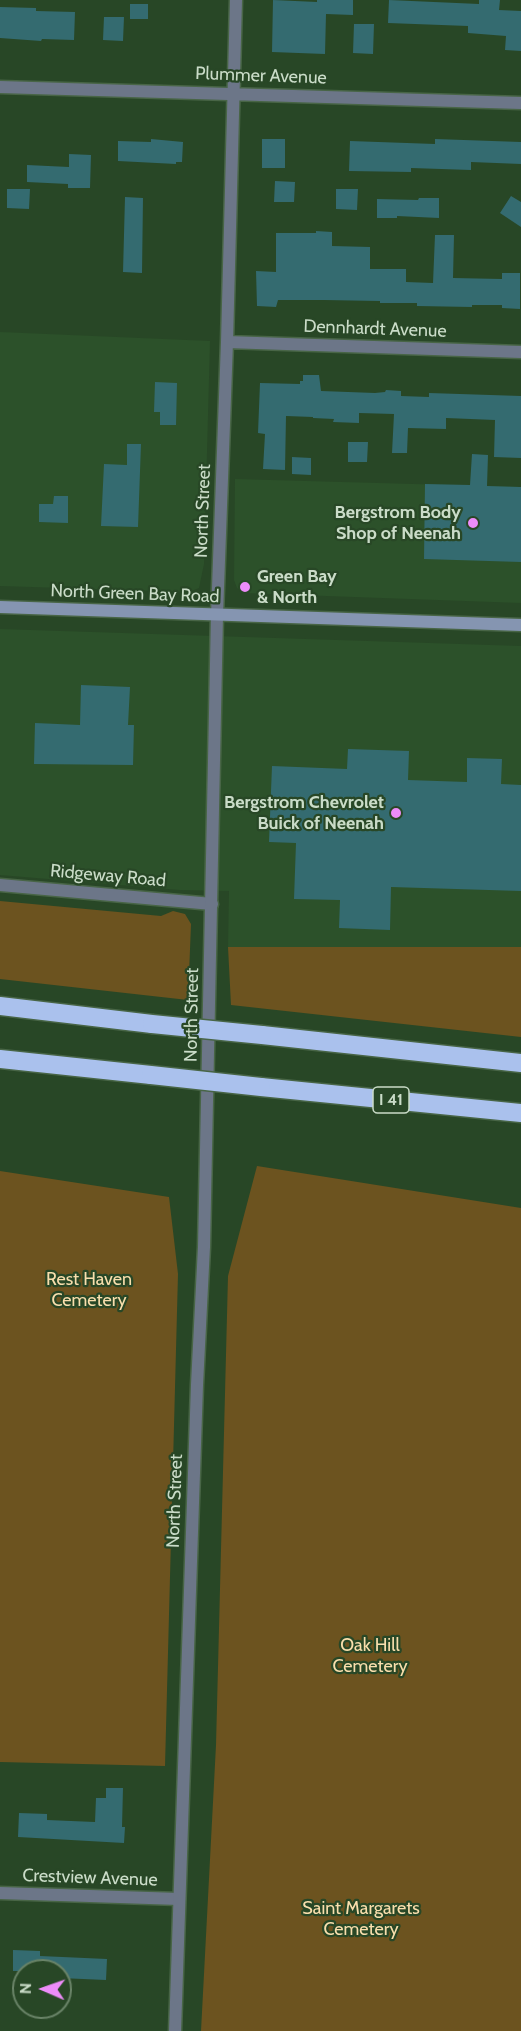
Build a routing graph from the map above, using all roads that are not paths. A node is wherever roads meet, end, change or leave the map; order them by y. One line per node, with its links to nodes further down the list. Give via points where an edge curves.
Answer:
1 (236, 0): 3 (street, North Street)
2 (0, 87): 3 (street, Plummer Avenue)
3 (233, 93): 4 (street, Plummer Avenue); 5 (street, North Street)
4 (521, 103)
5 (227, 342): 6 (street, Dennhardt Avenue); 8 (street, North Street)
6 (521, 352)
7 (0, 607): 8 (main road, North Green Bay Road)
8 (217, 615): 9 (main road, North Green Bay Road); 11 (street, North Street)
9 (521, 625)
10 (0, 885): 11 (street, Ridgeway Road)
11 (213, 904): 17 (street, North Street)
12 (0, 1006): 14 (highway, bridge)
13 (0, 1059): 15 (highway, I 41, bridge)
14 (521, 1063)
15 (521, 1113)
16 (0, 1893): 17 (street, Crestview Avenue)
17 (180, 1899): 18 (street, North Street)
18 (176, 2031)

